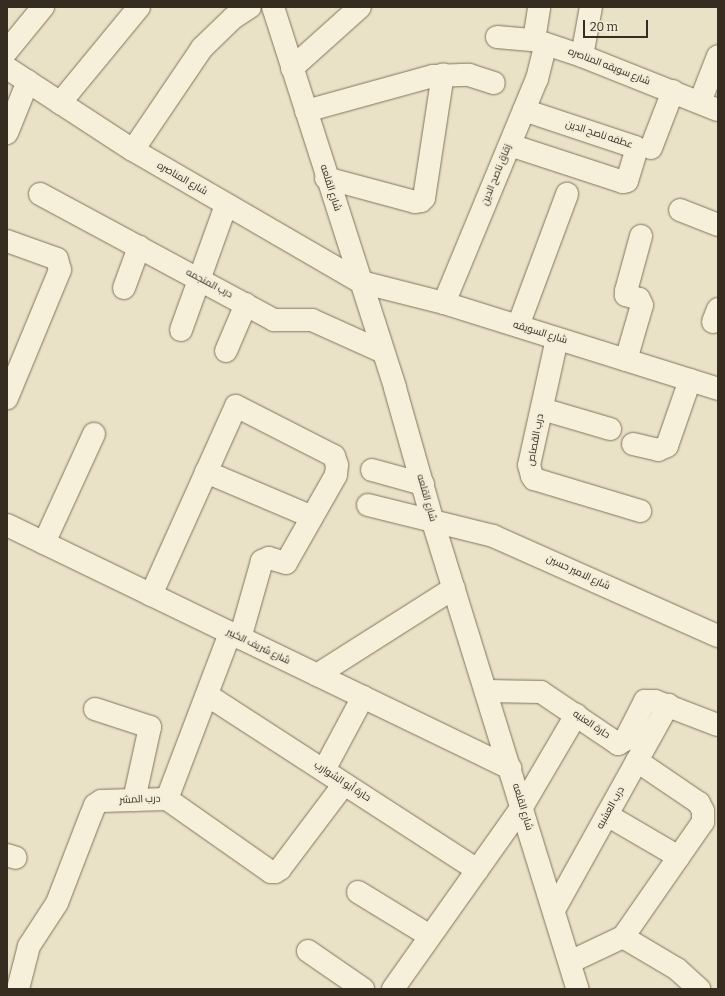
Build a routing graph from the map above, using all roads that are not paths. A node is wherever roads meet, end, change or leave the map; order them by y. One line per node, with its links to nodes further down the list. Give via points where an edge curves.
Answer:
1 (44, 7): 10 (street)
2 (139, 7): 19 (street)
3 (250, 7): 26 (street, via 233,18 202,48)
4 (273, 7): 14 (street, شارع القلعه)
5 (360, 7): 14 (street)
6 (539, 7): 9 (street, زقاق ناصح الدين)
7 (591, 7): 11 (street)
8 (497, 37): 9 (street, شارع سويقه المناصره)
9 (540, 42): 11 (street, شارع سويقه المناصره); 21 (street, زقاق ناصح الدين, via 540,72)
10 (7, 51)
11 (582, 56): 18 (street, شارع سويقه المناصره)
12 (718, 56): 20 (street)
13 (7, 68): 16 (street, شارع المناصره)
14 (292, 68): 22 (street, شارع القلعه)
15 (443, 74): 17 (street, via 469,75); 22 (street); 27 (street, via 424,198 421,201 415,202)
16 (28, 81): 19 (street, شارع المناصره); 23 (street)
17 (494, 83)
18 (673, 91): 20 (street, شارع سويقه المناصره); 25 (street)
19 (60, 103): 26 (street, شارع المناصره)
20 (709, 106)
21 (524, 110): 24 (street, زقاق ناصح الدين); 24 (street, عطفه ناصح الدين, via 635,147 637,150 627,181 623,182)
22 (306, 111): 27 (street, شارع القلعه)
23 (7, 133)
24 (510, 145): 40 (street, زقاق ناصح الدين)
25 (651, 148)
26 (132, 150): 30 (street, شارع المناصره)
27 (326, 178): 37 (street, شارع القلعه)
28 (40, 194): 35 (street, درب المنجمه)
29 (567, 194): 41 (street)
30 (226, 205): 36 (street); 37 (street, شارع المناصره)
31 (680, 210): 32 (street)
32 (718, 225)
33 (641, 236): 46 (street, via 626,295 639,299 642,305)
34 (7, 241): 49 (street, via 57,259 60,270)
35 (139, 247): 36 (street, درب المنجمه); 38 (street)
36 (200, 280): 39 (street, درب المنجمه); 42 (street)
37 (361, 282): 40 (street, شارع السويقه); 45 (street, شارع القلعه)
38 (124, 288)
39 (246, 304): 44 (street); 45 (street, درب المنجمه, via 274,320 312,320)
40 (444, 304): 41 (street, شارع السويقه)
41 (518, 326): 43 (street, شارع السويقه)
42 (181, 330)
43 (557, 339): 46 (street, شارع السويقه); 50 (street, درب القصاص)
44 (226, 351)
45 (384, 352): 56 (street, شارع القلعه)
46 (626, 360): 47 (street, شارع السويقه)
47 (690, 380): 48 (street, شارع السويقه); 53 (street, via 667,446 658,450)
48 (718, 389)
49 (7, 398)
50 (542, 409): 51 (street); 58 (street, درب القصاص, via 529,465 534,479)
51 (610, 428)
52 (94, 434): 62 (street)
53 (633, 444)
54 (372, 470): 56 (street)
55 (206, 472): 59 (street); 59 (street, via 236,406 334,456 337,465 336,475); 64 (street)
56 (423, 484): 60 (street, شارع القلعه)
57 (368, 505): 60 (street, شارع الامير حسين)
58 (640, 511)
59 (312, 517): 66 (street, via 286,563 269,558 262,561)
60 (433, 522): 63 (street, شارع القلعه); 65 (street, شارع الامير حسين, via 493,536 525,548)
61 (8, 529): 62 (street, شارع شريف الكبير)
62 (44, 543): 64 (street, شارع شريف الكبير)
63 (454, 588): 67 (street); 68 (street, شارع القلعه)
64 (151, 594): 66 (street, شارع شريف الكبير)
65 (717, 634)
66 (235, 635): 67 (street, شارع شريف الكبير); 69 (street)
67 (317, 675): 70 (street, شارع شريف الكبير)
68 (486, 691): 73 (street, حارة العنبه, via 542,692); 76 (street, شارع القلعه)
69 (207, 695): 77 (street, حارة أبو الشوارب); 79 (street)
70 (363, 697): 76 (street, شارع شريف الكبير); 77 (street)
71 (668, 705): 73 (street, حارة العنبه, via 645,701 625,740 618,744); 74 (street, حارة العنبه); 75 (street, درب العشبه)
72 (95, 709): 80 (street, via 150,727)
73 (576, 715): 81 (street)
74 (718, 725)
75 (637, 760): 82 (street); 83 (street, درب العشبه)
76 (510, 768): 81 (street, شارع القلعه)
77 (324, 770): 78 (street, حارة أبو الشوارب)
78 (344, 784): 79 (street, درب المشر, via 280,869 275,872 271,872); 85 (street, حارة أبو الشوارب)
79 (167, 799): 80 (street, درب المشر)
80 (134, 800): 92 (street, درب المشر, via 101,801 95,806 57,903 29,946)
81 (522, 807): 85 (street); 87 (street, شارع القلعه)
82 (711, 813): 84 (street)
83 (607, 815): 84 (street); 87 (street, درب العشبه)
84 (679, 857): 89 (street)
85 (478, 870): 88 (street)
86 (358, 892): 88 (street)
87 (554, 910): 91 (street, شارع القلعه)
88 (430, 936): 94 (street)
89 (623, 937): 91 (street); 96 (street, via 677,969)
90 (308, 951): 93 (street)
91 (570, 962): 95 (street, شارع القلعه)
92 (18, 989)
93 (363, 989)
94 (393, 989)
95 (578, 989)
96 (700, 989)

